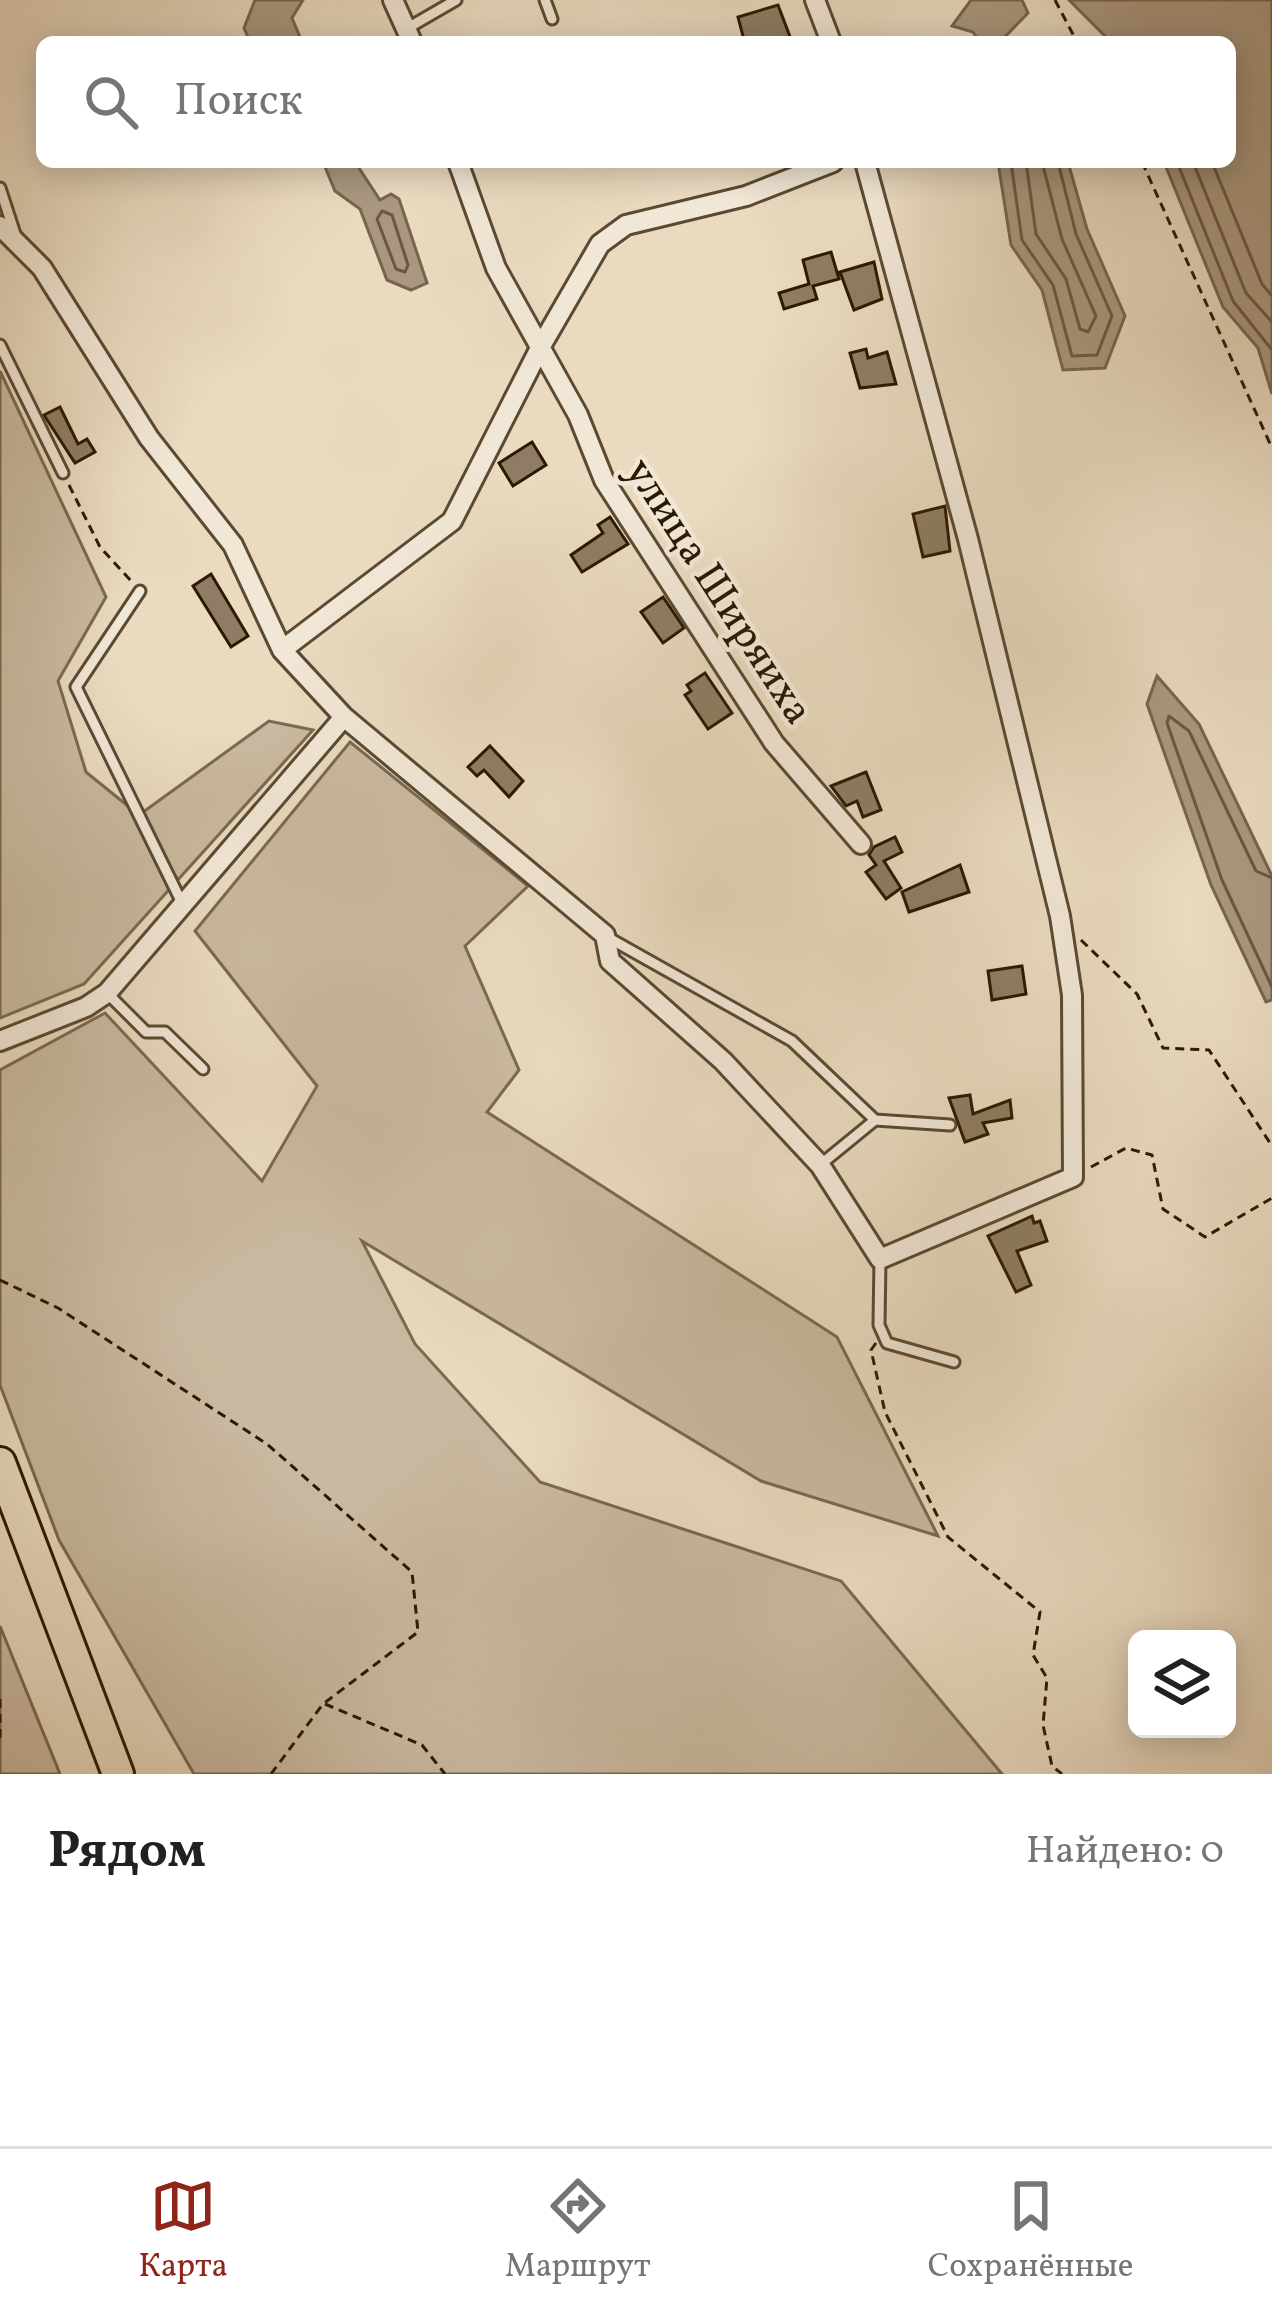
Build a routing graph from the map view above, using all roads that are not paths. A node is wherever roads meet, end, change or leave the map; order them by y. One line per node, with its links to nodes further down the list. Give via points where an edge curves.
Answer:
1 (393, 0): 6 (street)
2 (456, 0): 6 (lane)
3 (545, 0): 5 (lane)
4 (815, 0): 7 (street)
5 (552, 19)
6 (409, 36)
7 (829, 36)
8 (460, 168): 14 (street, улица Ширяиха, via 496,268)
9 (818, 168): 14 (street, via 746,196 626,225 600,244)
10 (867, 168): 28 (street, via 968,538 1072,995 1073,1177)
11 (0, 188): 12 (lane)
12 (8, 231): 17 (street, via 42,268 149,438 233,545)
13 (0, 345): 15 (lane)
14 (541, 346): 17 (street, via 452,521); 19 (street, улица Ширяиха, via 604,480 774,743)
15 (63, 473)
16 (140, 591): 20 (lane, via 76,687)
17 (282, 650): 18 (street)
18 (344, 717): 20 (street); 21 (street)
19 (861, 844)
20 (183, 905): 22 (street)
21 (604, 935): 25 (lane, via 793,1041); 27 (street, via 610,961 723,1061)
22 (107, 993): 23 (street); 24 (lane, via 146,1032 165,1032)
23 (0, 1041)
24 (203, 1069)
25 (875, 1120): 26 (lane); 27 (lane)
26 (950, 1125)
27 (820, 1165): 28 (street)
28 (880, 1259): 29 (lane, via 882,1335 895,1347)
29 (954, 1363)
30 (0, 1463): 31 (main road)
31 (118, 1774)

